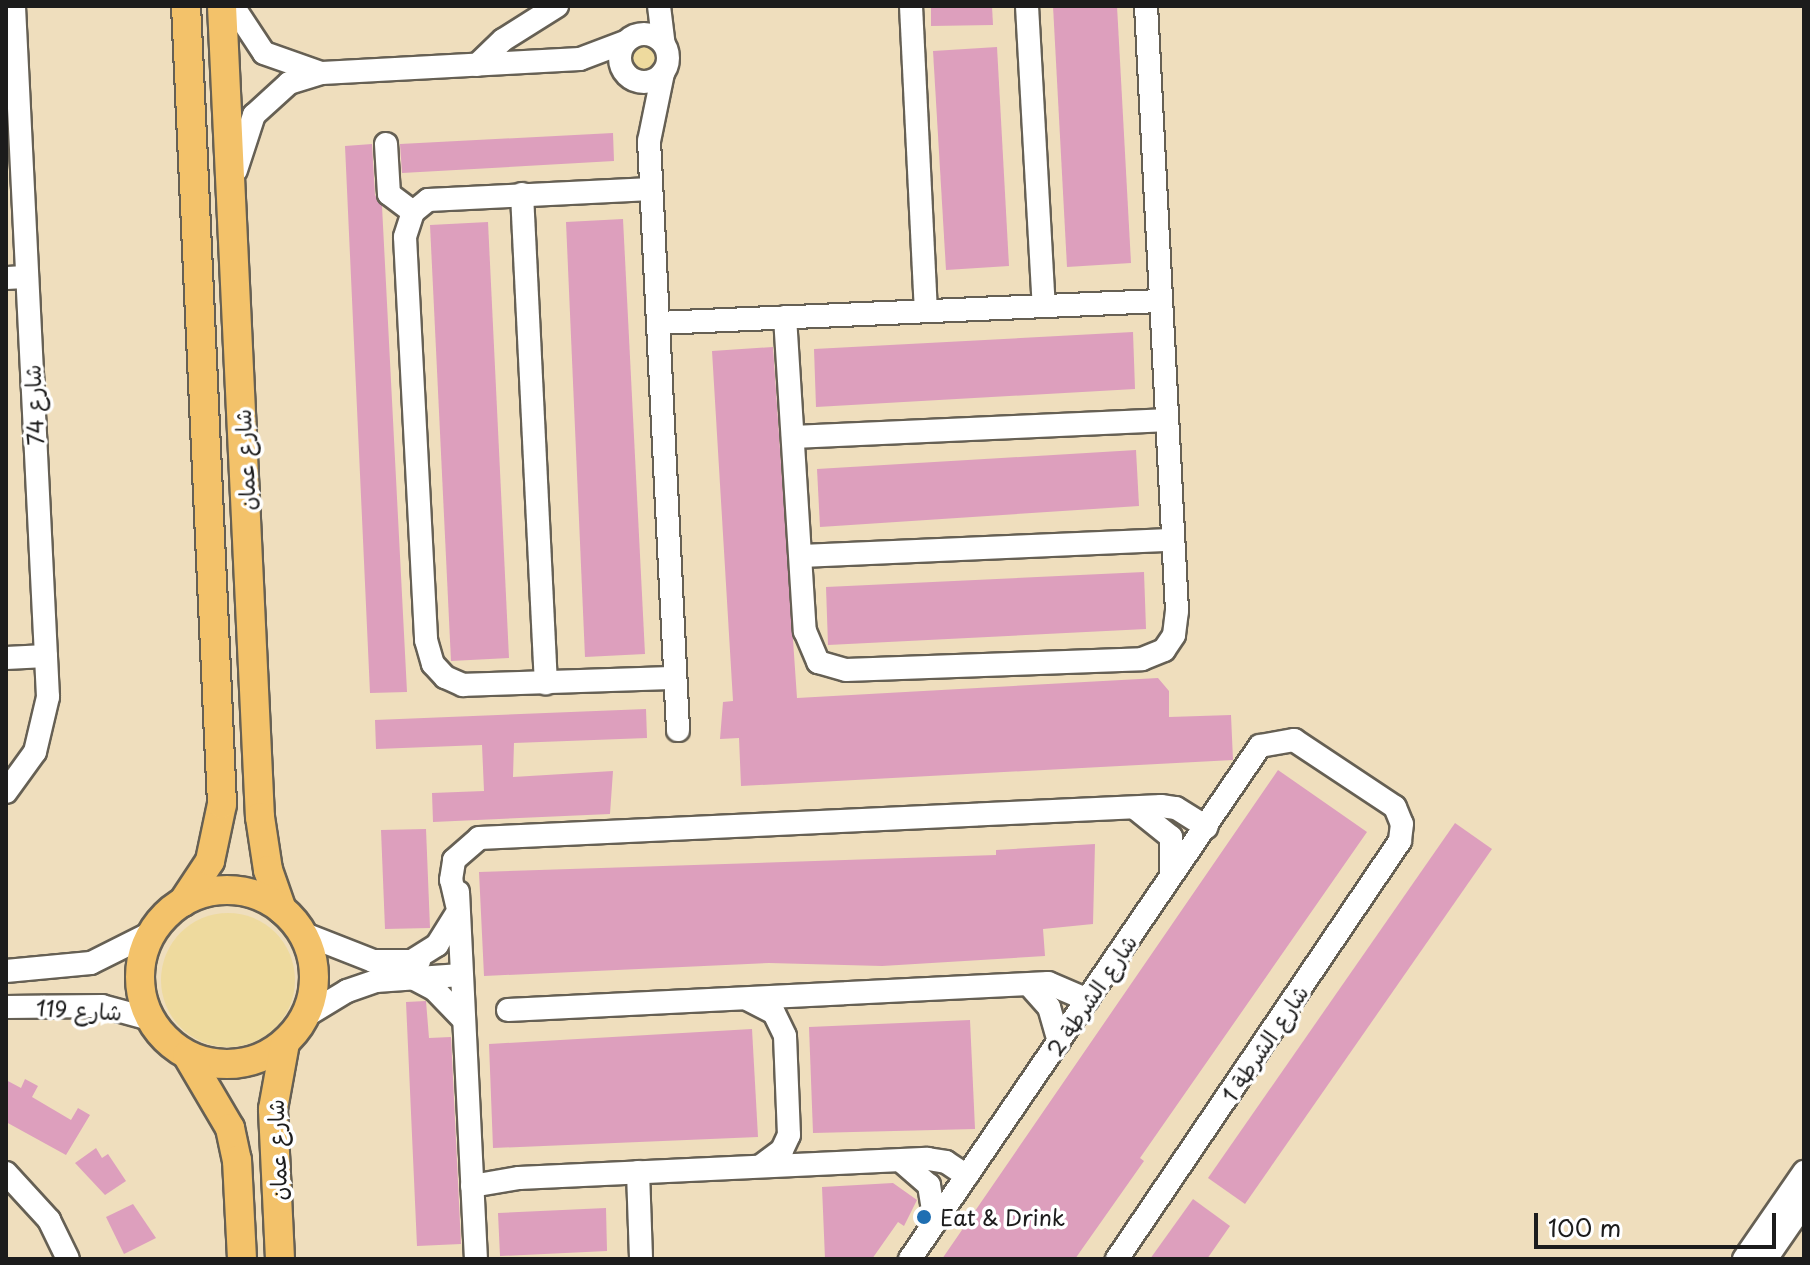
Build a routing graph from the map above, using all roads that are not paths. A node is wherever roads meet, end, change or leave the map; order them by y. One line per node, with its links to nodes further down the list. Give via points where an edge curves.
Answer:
1 (14, 6): 18 (street, شارع 74)
2 (186, 6): 47 (main road, شارع عمان, via 222,804 210,861)
3 (222, 6): 22 (main road, شارع عمان)
4 (233, 6): 15 (street, via 264,53)
5 (557, 6): 14 (street, via 503,40)
6 (646, 6): 11 (street)
7 (659, 6): 12 (street)
8 (911, 6): 28 (street)
9 (1027, 6): 27 (street)
10 (1146, 6): 26 (street)
11 (628, 40): 12 (street, via 645,33); 13 (street); 17 (street, via 619,56)
12 (664, 44): 16 (street, via 668,59)
13 (567, 60): 14 (street); 17 (street)
14 (477, 65): 15 (street)
15 (322, 73): 22 (street, via 289,83 260,106 244,137)
16 (663, 73): 17 (street, via 643,82); 19 (street)
17 (627, 76): 19 (street)
18 (12, 87): 25 (street, شارع 74)
19 (649, 141): 21 (street)
20 (386, 144): 24 (street, via 389,194)
21 (651, 189): 23 (street); 30 (street)
22 (231, 191): 49 (main road, شارع عمان, via 261,834)
23 (522, 194): 24 (street, via 428,200); 38 (street)
24 (413, 212): 38 (street, via 405,237 427,649 437,671 463,685)
25 (16, 277): 35 (street, شارع 74)
26 (1160, 301): 27 (street); 31 (street)
27 (1044, 306): 28 (street)
28 (926, 311): 29 (street)
29 (785, 317): 30 (street); 32 (street)
30 (658, 323): 37 (street)
31 (1164, 420): 32 (street); 33 (street)
32 (793, 437): 34 (street)
33 (1171, 540): 34 (street); 34 (street, via 1174,589 1168,623 1159,640 1116,658 830,667 818,662 805,631)
34 (801, 556)
35 (46, 656): 36 (street); 40 (street, شارع 74, via 45,725 28,765)
36 (6, 658)
37 (675, 678): 38 (street); 39 (street)
38 (546, 683)
39 (678, 730)
40 (6, 792)
41 (1228, 793): 43 (street, via 1203,805); 44 (street, شارع الشرطة 2, via 1260,746 1278,739 1307,746 1395,807); 45 (street, شارع الشرطة 2)
42 (1144, 808): 43 (street); 45 (street); 46 (street, via 1171,837); 48 (street, via 513,838 480,848 469,858)
43 (1176, 808): 45 (street)
44 (1402, 824): 83 (street, شارع الشرطة 1, via 1397,849)
45 (1201, 833): 46 (street, شارع الشرطة 2)
46 (1169, 881): 53 (street, شارع الشرطة 2)
47 (183, 902): 49 (main road, via 223,890 255,895); 50 (main road)
48 (457, 909): 52 (street); 54 (street, via 437,945)
49 (282, 910): 51 (main road)
50 (153, 932): 55 (street, شارع 119, via 91,963); 62 (main road, via 141,966)
51 (302, 933): 54 (street, via 354,956); 61 (main road, via 314,967)
52 (460, 967): 54 (street); 63 (street)
53 (1110, 968): 56 (street); 59 (street, شارع الشرطة 2)
54 (409, 969): 61 (street, via 347,991); 63 (street)
55 (6, 971)
56 (1039, 984): 57 (street); 59 (street); 64 (street)
57 (746, 999): 60 (street); 69 (street, via 774,1013 785,1036 789,1135 782,1150)
58 (6, 1007): 62 (street, شارع 119, via 94,1005)
59 (1083, 1007): 64 (street, شارع الشرطة 2)
60 (508, 1010)
61 (304, 1017): 65 (main road)
62 (150, 1019): 66 (main road)
63 (463, 1019): 73 (street)
64 (1059, 1042): 67 (street, شارع الشرطة 2)
65 (285, 1043): 66 (main road, via 248,1062 207,1063); 79 (main road, شارع عمان, via 273,1109)
66 (187, 1055): 78 (main road, شارع عمان, via 218,1100 232,1136)
67 (995, 1137): 68 (street); 74 (street, شارع الشرطة 2)
68 (917, 1160): 69 (street); 74 (street); 76 (street, via 929,1185)
69 (761, 1166): 70 (street)
70 (638, 1172): 73 (street); 81 (street)
71 (1804, 1172): 84 (street)
72 (6, 1173): 77 (street, via 43,1212)
73 (472, 1181): 80 (street)
74 (963, 1183): 76 (street, شارع الشرطة 2)
75 (1804, 1204): 85 (street)
76 (935, 1223): 82 (street, شارع الشرطة 2)
77 (68, 1259)
78 (242, 1259)
79 (280, 1259)
80 (476, 1259)
81 (641, 1259)
82 (910, 1259)
83 (1117, 1259)
84 (1744, 1259)
85 (1766, 1259)

